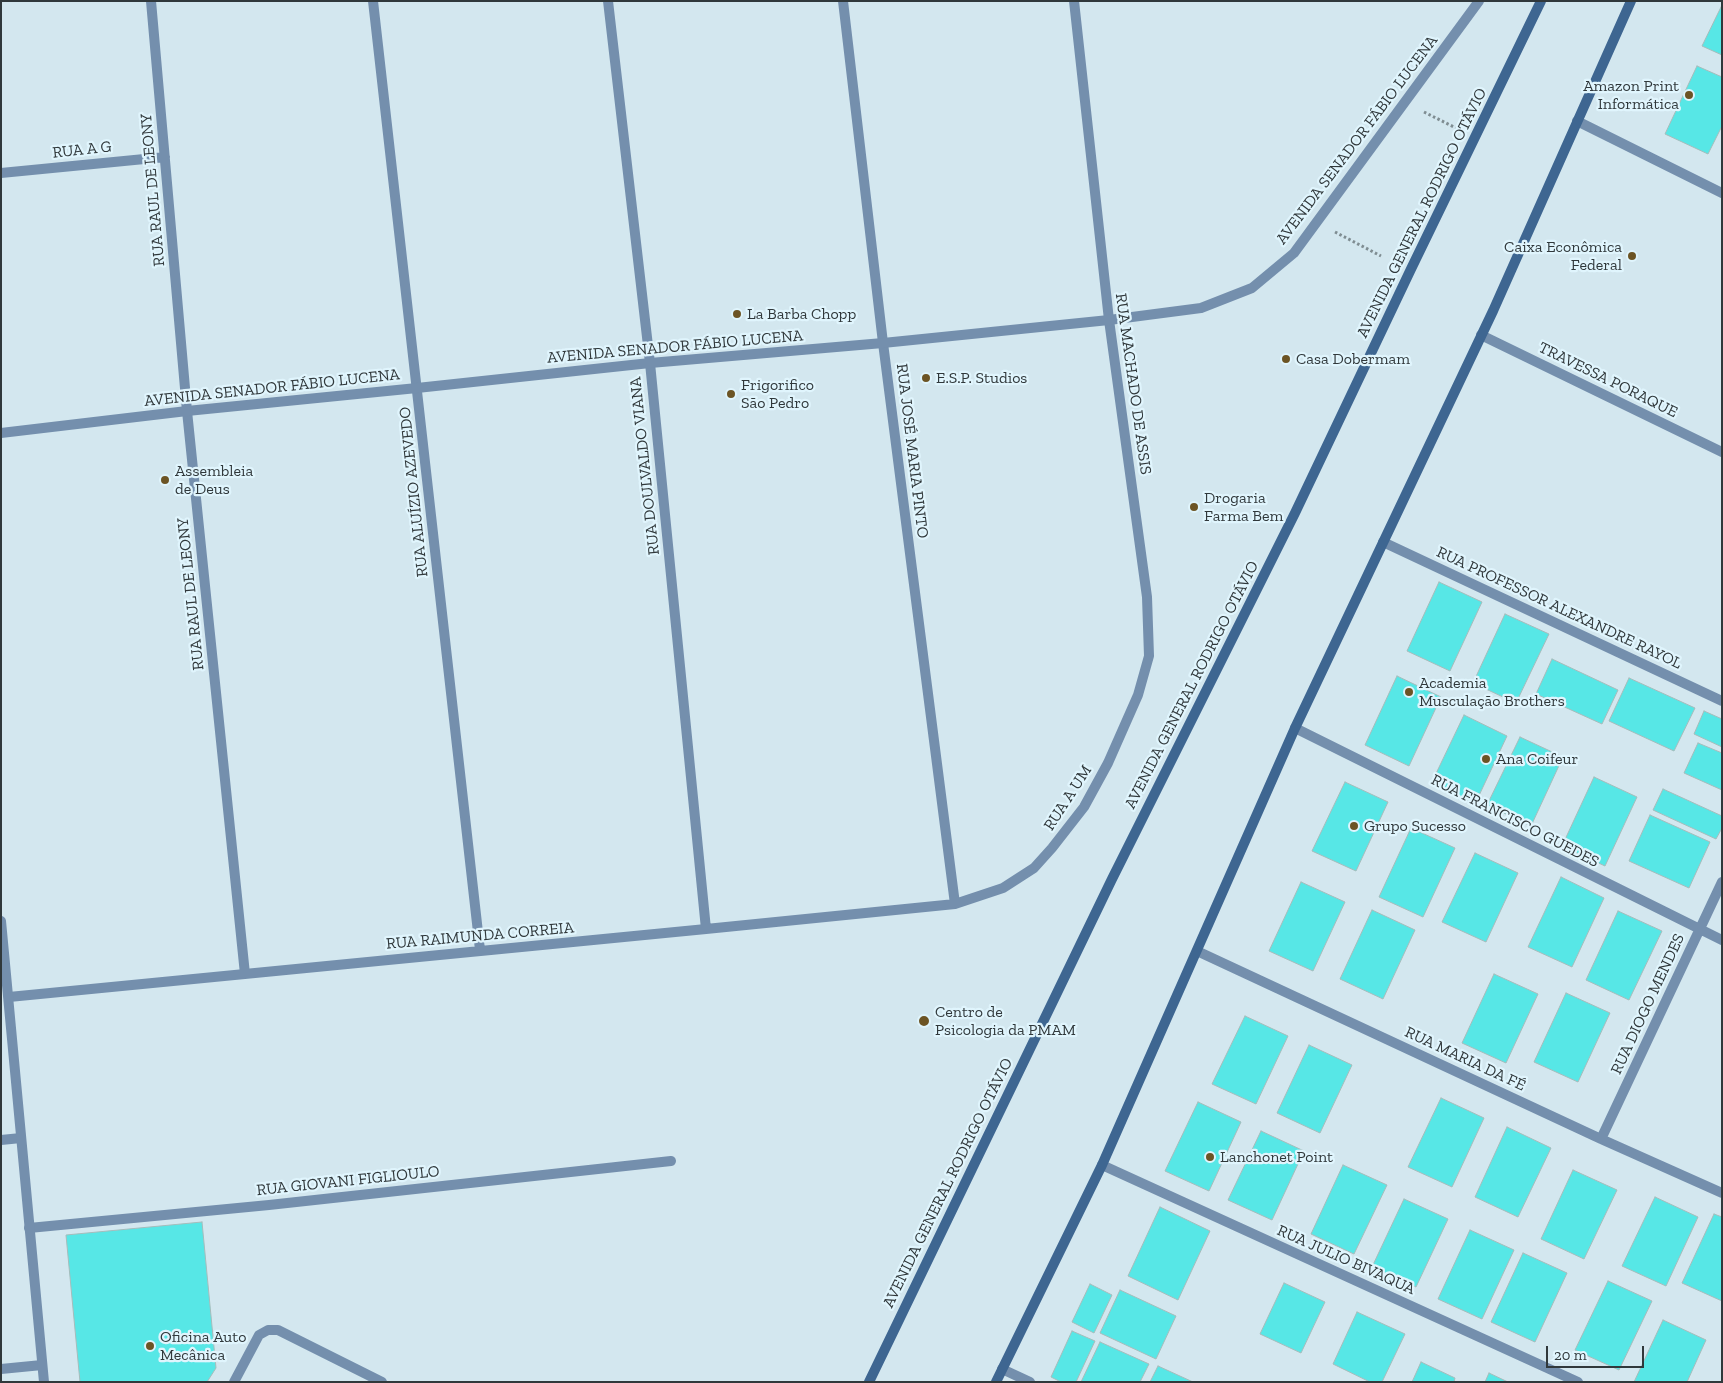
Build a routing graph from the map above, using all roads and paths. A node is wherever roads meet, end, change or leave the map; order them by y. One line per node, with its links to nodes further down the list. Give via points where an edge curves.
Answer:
1 (151, 1): 12 (street, RUA RAUL DE LEONY)
2 (373, 1): 21 (street, RUA ALUÍZIO AZEVEDO)
3 (608, 1): 20 (street, RUA DOULVALDO VIANA)
4 (843, 1): 19 (street, RUA JOSÉ MARIA PINTO)
5 (1074, 1): 17 (street, RUA MACHADO DE ASSIS)
6 (1479, 1): 9 (street, AVENIDA SENADOR FÁBIO LUCENA)
7 (1541, 1): 11 (main road, AVENIDA GENERAL RODRIGO OTÁVIO)
8 (1631, 1): 10 (main road)
9 (1405, 104): 11 (path); 15 (street, AVENIDA SENADOR FÁBIO LUCENA)
10 (1577, 121): 14 (street); 18 (main road)
11 (1476, 137): 52 (main road, AVENIDA GENERAL RODRIGO OTÁVIO)
12 (165, 157): 13 (street, RUA A G); 22 (street, RUA RAUL DE LEONY)
13 (1, 173)
14 (1722, 193)
15 (1317, 222): 16 (path); 17 (street, AVENIDA SENADOR FÁBIO LUCENA, via 1294,253 1252,288 1201,308)
16 (1381, 256)
17 (1109, 320): 19 (street, AVENIDA SENADOR FÁBIO LUCENA); 28 (street, RUA MACHADO DE ASSIS, via 1147,597 1149,656 1138,695)
18 (1481, 335): 24 (street, TRAVESSA PORAQUE); 25 (main road)
19 (883, 344): 20 (street, AVENIDA SENADOR FÁBIO LUCENA); 30 (street, RUA JOSÉ MARIA PINTO)
20 (650, 363): 21 (street, AVENIDA SENADOR FÁBIO LUCENA); 32 (street, RUA DOULVALDO VIANA)
21 (417, 388): 22 (street, AVENIDA SENADOR FÁBIO LUCENA); 35 (street, RUA ALUÍZIO AZEVEDO)
22 (187, 411): 23 (street, AVENIDA SENADOR FÁBIO LUCENA); 37 (street, RUA RAUL DE LEONY)
23 (1, 433)
24 (1722, 452)
25 (1383, 542): 26 (street, RUA PROFESSOR ALEXANDRE RAYOL); 27 (main road)
26 (1722, 701)
27 (1295, 728): 33 (street, RUA FRANCISCO GUEDES); 36 (main road)
28 (1108, 763): 30 (street, RUA A UM, via 1084,806 1034,868 1004,888)
29 (1722, 882): 33 (street, RUA DIOGO MENDES)
30 (955, 904): 32 (street, RUA RAIMUNDA CORREIA)
31 (1, 921): 38 (street)
32 (706, 930): 35 (street, RUA RAIMUNDA CORREIA)
33 (1699, 930): 34 (street, RUA FRANCISCO GUEDES); 40 (street, RUA DIOGO MENDES)
34 (1722, 940)
35 (480, 950): 37 (street, RUA RAIMUNDA CORREIA)
36 (1197, 951): 40 (street, RUA MARIA DA FÉ); 43 (main road)
37 (245, 974): 38 (street, RUA RAIMUNDA CORREIA)
38 (8, 997): 39 (street)
39 (21, 1138): 41 (street); 45 (street)
40 (1601, 1139): 44 (street, RUA MARIA DA FÉ)
41 (1, 1140)
42 (671, 1161): 45 (street, RUA GIOVANI FIGLIOULO)
43 (1102, 1165): 48 (main road); 55 (street, RUA JULIO BIVAQUA)
44 (1722, 1193)
45 (29, 1228): 46 (street)
46 (42, 1364): 47 (street); 49 (street)
47 (1, 1369)
48 (1002, 1369): 53 (main road); 54 (street)
49 (44, 1382)
50 (234, 1382): 51 (street, via 259,1335 268,1330 278,1330)
51 (382, 1382)
52 (869, 1382)
53 (996, 1382)
54 (1030, 1382)
55 (1578, 1382)

